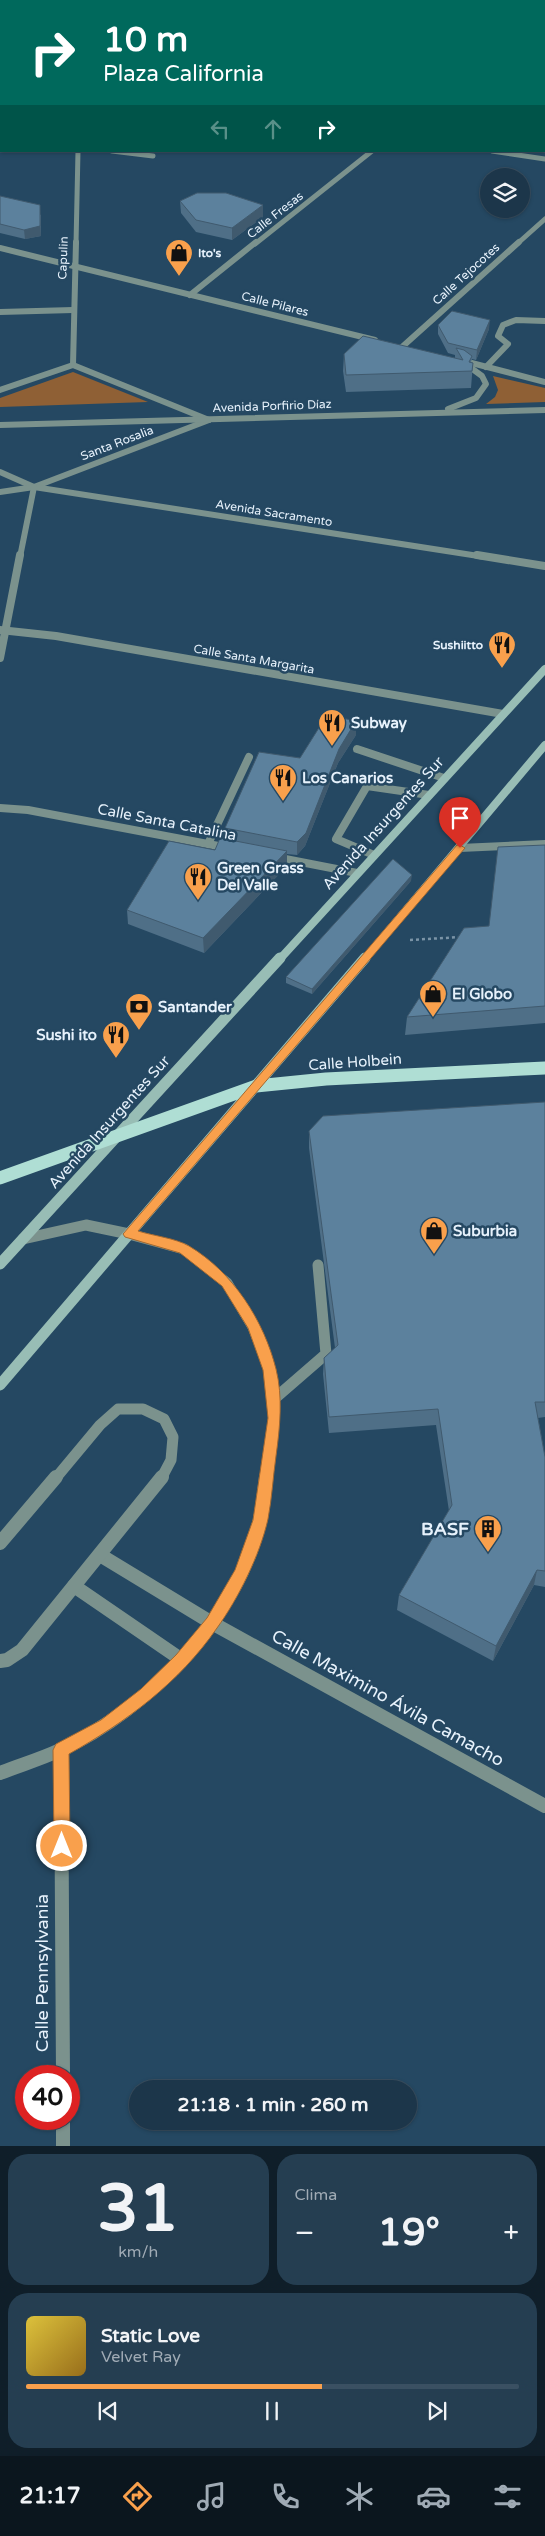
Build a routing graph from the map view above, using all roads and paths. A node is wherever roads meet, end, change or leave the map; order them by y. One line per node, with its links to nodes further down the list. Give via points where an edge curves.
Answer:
1 (78, 152): 9 (street, Capulin)
2 (119, 152): 5 (street)
3 (371, 152): 10 (street, Calle Fresas)
4 (499, 152): 6 (street)
5 (153, 156)
6 (545, 159)
7 (545, 219): 16 (street, Calle Tejocotes)
8 (0, 248): 9 (street, Calle Pilares)
9 (74, 267): 10 (street, Calle Pilares); 11 (street, Capulin)
10 (190, 295): 14 (street, Calle Pilares)
11 (73, 310): 12 (street); 20 (street, Capulin)
12 (0, 312)
13 (545, 321): 21 (street, via 522,320 505,324 498,336 508,344)
14 (383, 342)
15 (393, 344): 16 (street)
16 (402, 347): 17 (street)
17 (412, 349)
18 (448, 358): 19 (street)
19 (458, 360): 21 (street); 25 (street, via 482,376 486,384 483,393 474,400)
20 (73, 365): 23 (street); 26 (street)
21 (486, 367): 22 (street)
22 (545, 382)
23 (0, 390)
24 (545, 410): 25 (street, Avenida Porfirio Díaz)
25 (440, 412): 26 (street, Avenida Porfirio Díaz)
26 (208, 420): 27 (street, Avenida Porfirio Díaz); 29 (street, Santa Rosalia)
27 (0, 425)
28 (0, 472): 29 (street)
29 (34, 486): 30 (street, Avenida Sacramento); 31 (street, Avenida Sacramento); 32 (street)
30 (0, 492)
31 (545, 566)
32 (3, 630): 33 (street); 35 (street, Calle Santa Margarita, via 56,636)
33 (0, 658)
34 (545, 669): 35 (main road, Avenida Insurgentes Sur)
35 (503, 714): 39 (main road, Avenida Insurgentes Sur)
36 (545, 745): 44 (main road)
37 (357, 749): 39 (street)
38 (249, 756): 42 (street)
39 (444, 778): 40 (main road, Avenida Insurgentes Sur)
40 (429, 795): 47 (main road, Avenida Insurgentes Sur); 47 (street, via 367,786 336,839)
41 (0, 808): 42 (street, Calle Santa Catalina, via 28,810)
42 (208, 844): 45 (street, Calle Santa Catalina)
43 (545, 844): 44 (street)
44 (460, 848): 50 (main road)
45 (235, 850)
46 (263, 855): 48 (street)
47 (374, 855): 48 (main road, Avenida Insurgentes Sur)
48 (357, 873): 53 (main road, Avenida Insurgentes Sur)
49 (467, 937): 50 (path)
50 (379, 941): 52 (main road)
51 (545, 1068): 52 (main road, Calle Holbein, via 326,1079)
52 (256, 1086): 53 (main road, Calle Holbein); 57 (main road)
53 (115, 1136): 55 (main road, Calle Holbein); 58 (main road, Avenida Insurgentes Sur)
54 (0, 1170): 55 (main road)
55 (14, 1173): 56 (main road, Calle Holbein)
56 (0, 1178)
57 (129, 1234): 58 (street, via 86,1225); 61 (main road); 62 (street, via 184,1249 227,1283 254,1326 270,1370)
58 (23, 1239): 59 (main road, Avenida Insurgentes Sur)
59 (0, 1264)
60 (318, 1265): 62 (street, via 326,1354)
61 (0, 1386)
62 (273, 1400): 66 (street, via 274,1418 260,1520 241,1573)
63 (0, 1543): 64 (street, via 100,1425 118,1409 143,1408 164,1419 173,1437 171,1460 158,1484)
64 (100, 1555): 65 (street); 66 (street, Calle Maximino Ávila Camacho)
65 (74, 1586): 67 (street); 68 (street, via 22,1650)
66 (212, 1623): 67 (street); 71 (street, Calle Maximino Ávila Camacho)
67 (182, 1660): 69 (street, via 147,1694 106,1725)
68 (0, 1662)
69 (61, 1750): 70 (street); 72 (street, Calle Pennsylvania)
70 (0, 1773)
71 (545, 1806)
72 (63, 2065)
73 (63, 2130): 74 (street)
74 (64, 2146)

